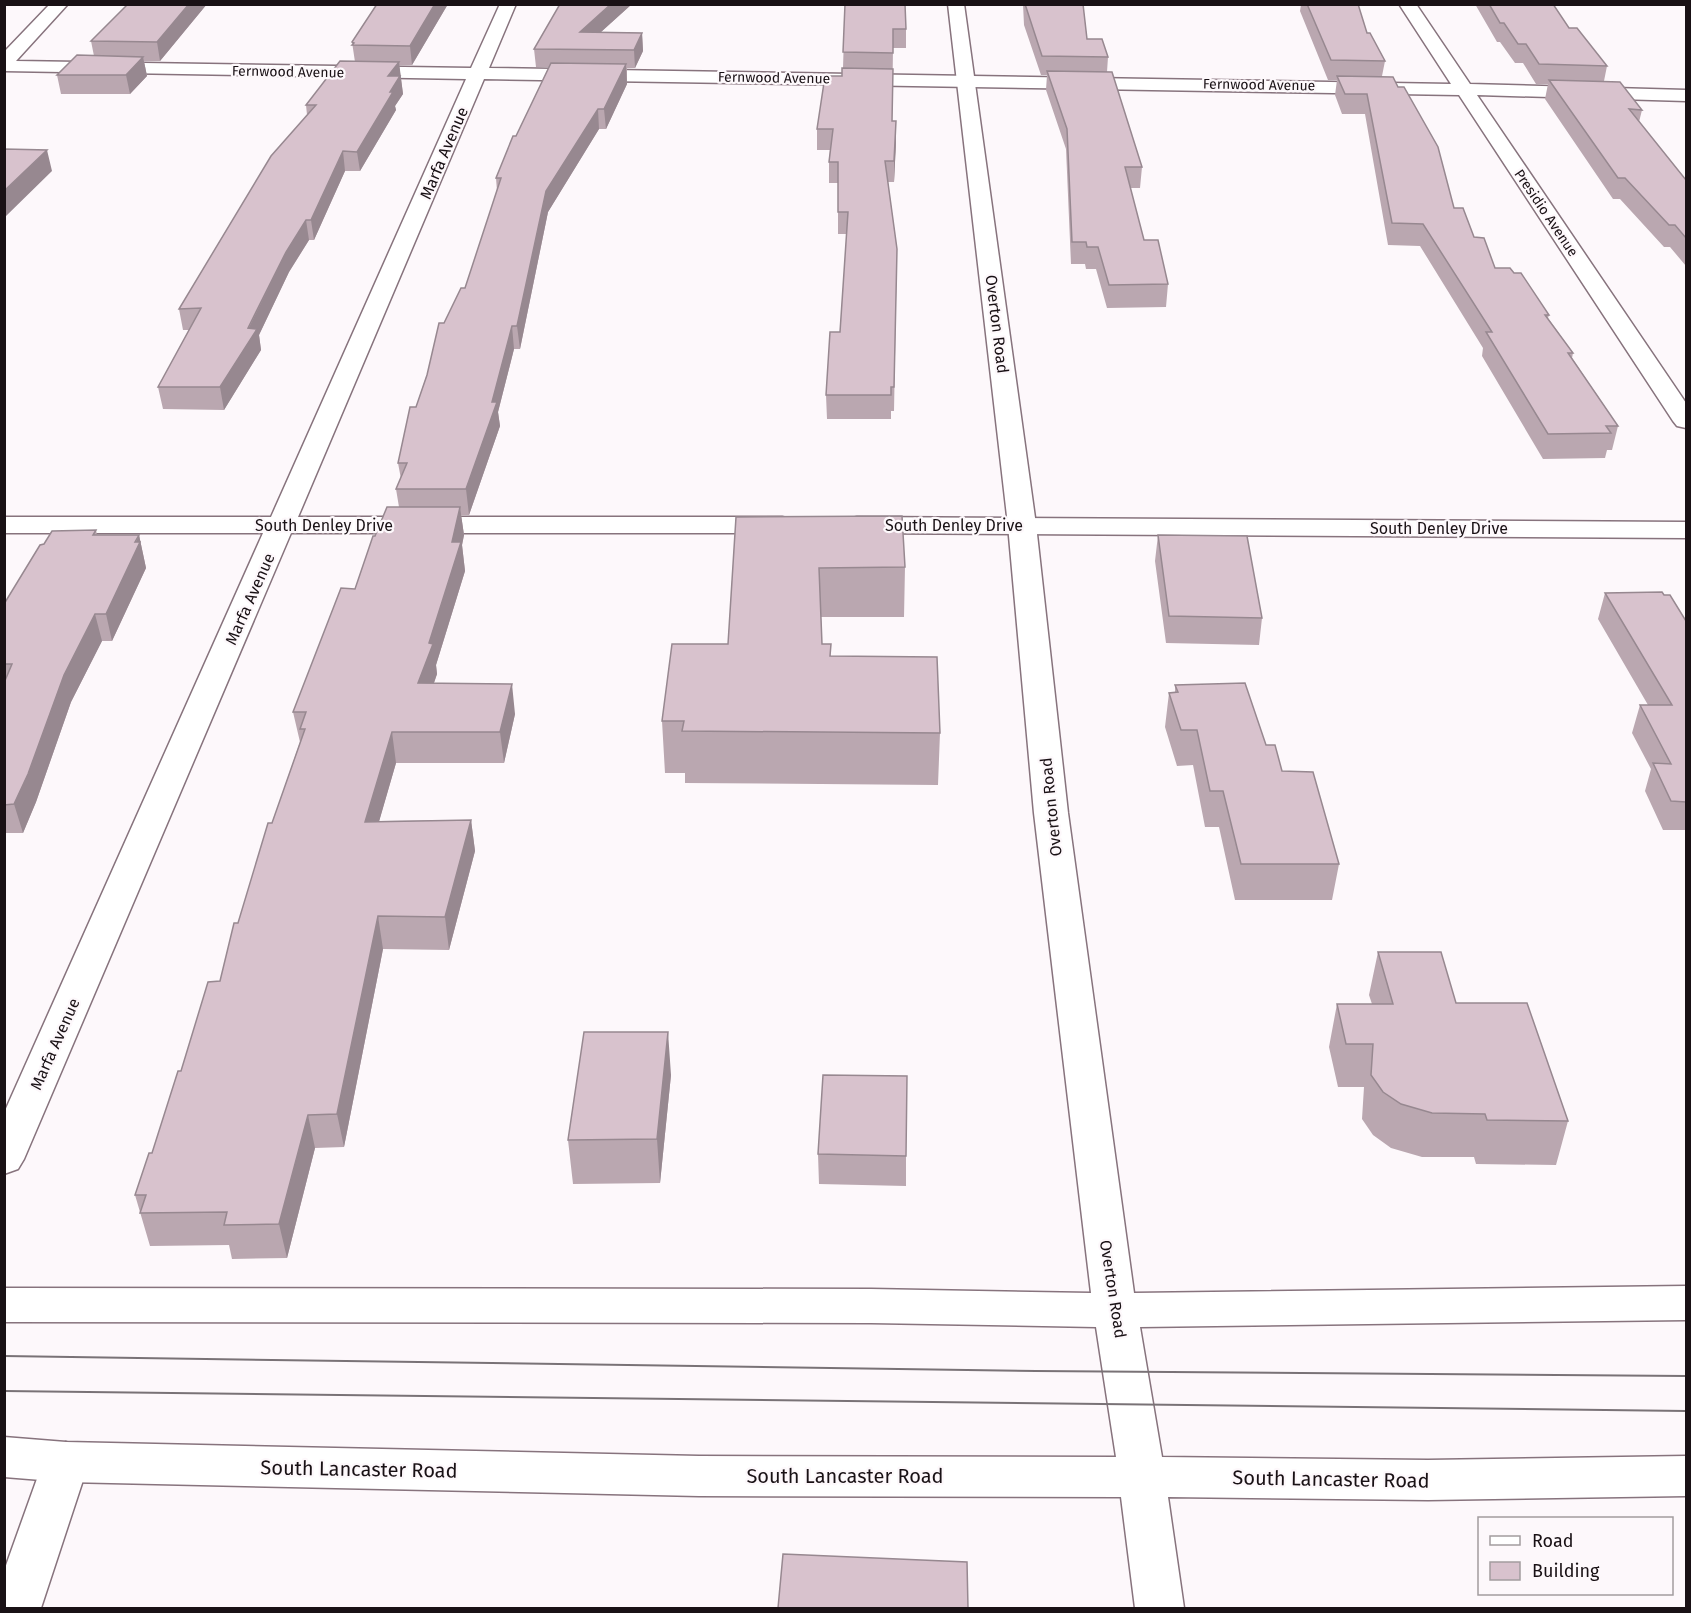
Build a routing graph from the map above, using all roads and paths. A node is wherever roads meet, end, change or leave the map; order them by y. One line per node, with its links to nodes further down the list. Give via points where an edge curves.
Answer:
1 (60, 4): 5 (street)
2 (508, 4): 6 (street, Marfa Avenue)
3 (956, 4): 7 (street, Overton Road)
4 (1407, 4): 8 (street, Presidio Avenue)
5 (4, 64): 6 (street, Fernwood Avenue)
6 (478, 75): 7 (street, Fernwood Avenue); 12 (street, Marfa Avenue)
7 (965, 80): 8 (street, Fernwood Avenue); 13 (street, Overton Road)
8 (1463, 89): 9 (street, Fernwood Avenue); 10 (street, Presidio Avenue)
9 (1686, 95)
10 (1686, 421)
11 (4, 525): 12 (street, South Denley Drive)
12 (283, 525): 13 (street, South Denley Drive); 15 (street, Marfa Avenue)
13 (1022, 525): 14 (street, South Denley Drive); 18 (street, Overton Road, via 1052,825)
14 (1686, 530)
15 (4, 1159)
16 (1686, 1303): 18 (street)
17 (4, 1305): 18 (street, via 838,1305)
18 (1115, 1310): 22 (street, Overton Road)
19 (4, 1458): 20 (street, South Lancaster Road)
20 (66, 1462): 22 (street, South Lancaster Road, via 699,1476); 23 (street)
21 (1686, 1476): 22 (street, South Lancaster Road, via 1428,1480)
22 (1142, 1477): 24 (street, Overton Road)
23 (16, 1608)
24 (1159, 1608)

